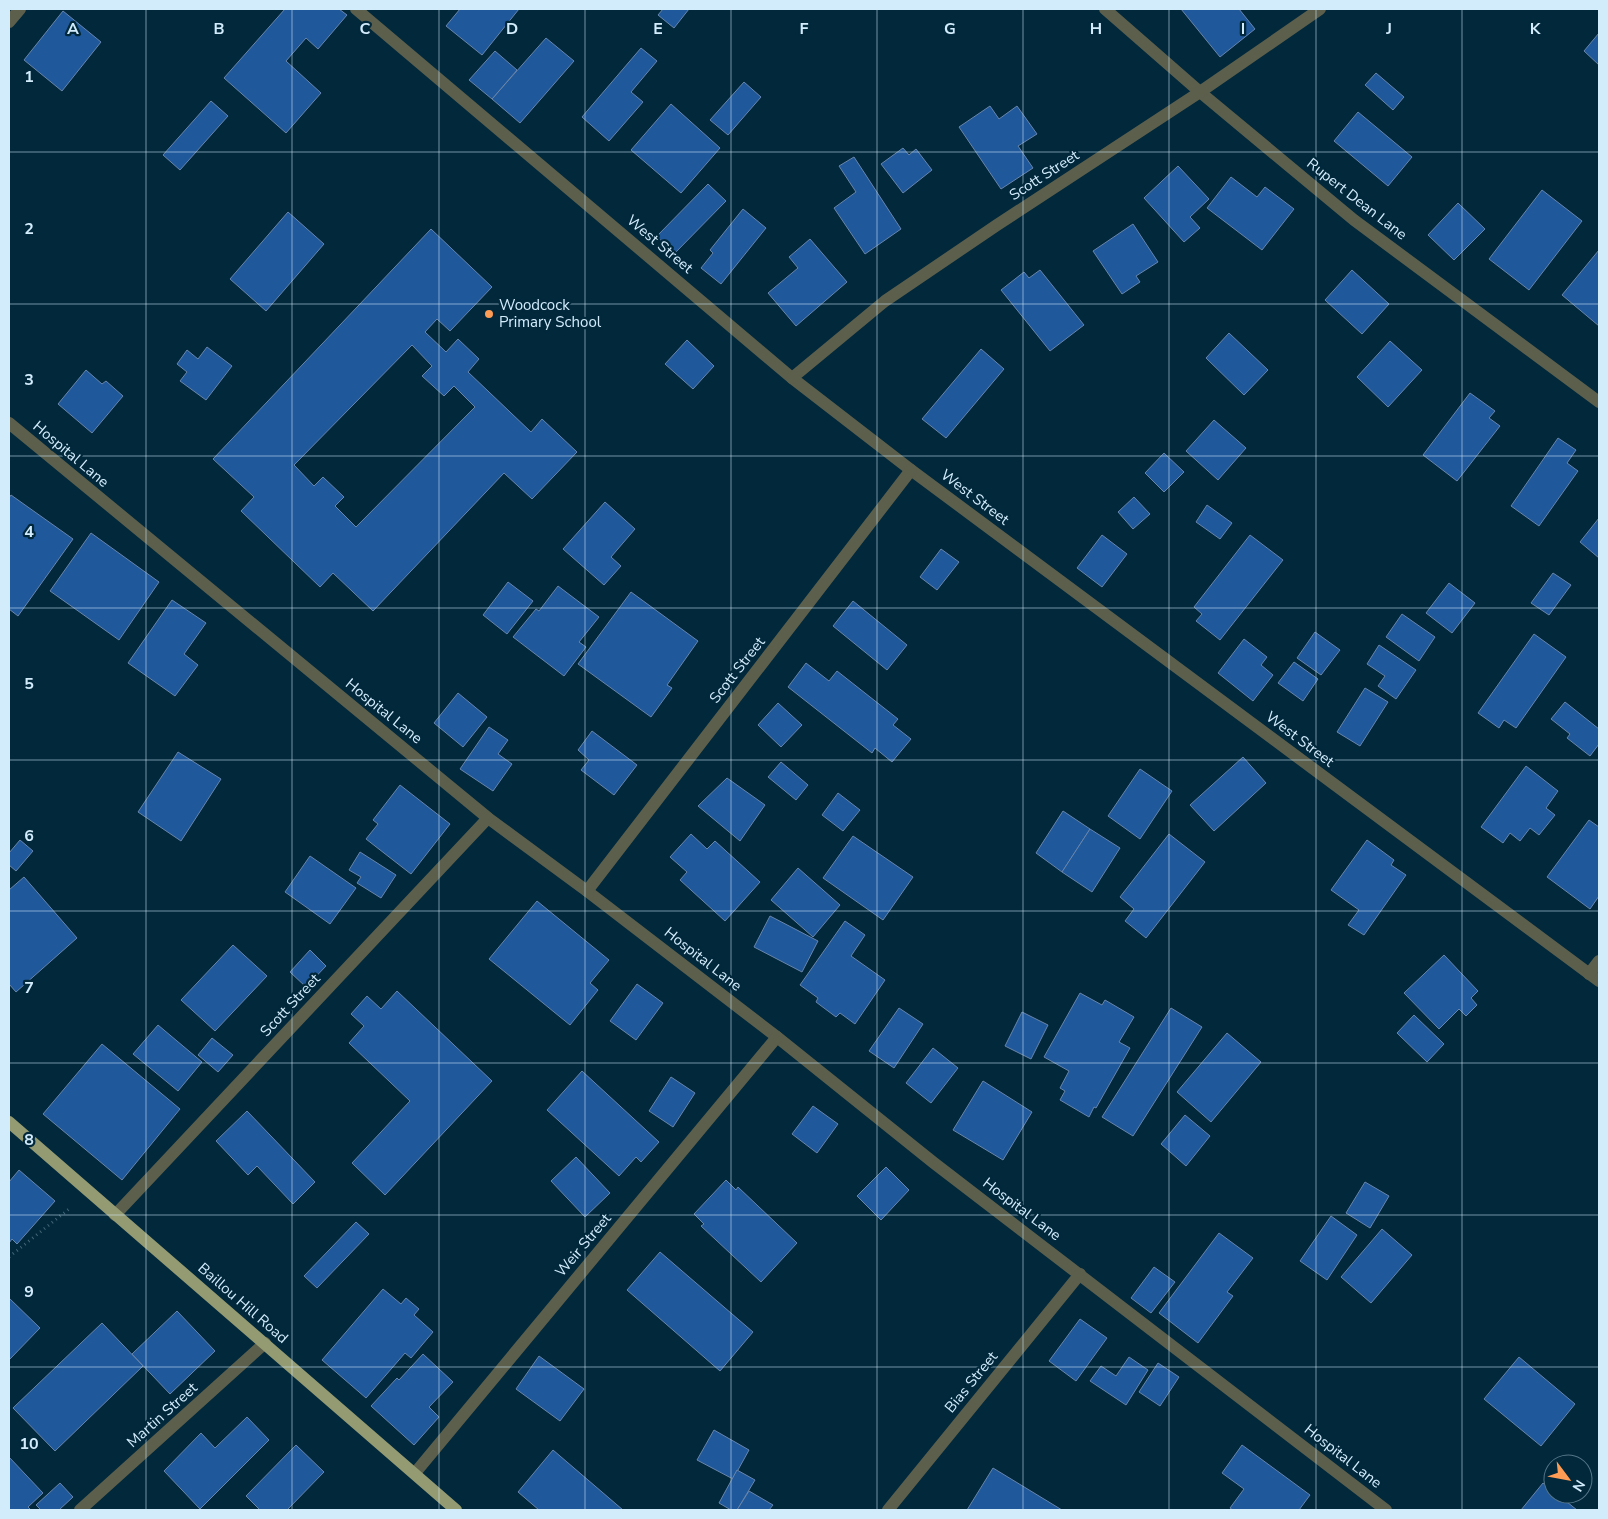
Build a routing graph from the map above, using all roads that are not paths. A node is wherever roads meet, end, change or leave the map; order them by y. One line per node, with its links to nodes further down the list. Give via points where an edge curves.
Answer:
1 (20, 9): 5 (street)
2 (356, 9): 7 (street, West Street)
3 (1104, 9): 6 (street, Rupert Dean Lane)
4 (1320, 9): 6 (street, Scott Street)
5 (9, 22)
6 (1200, 92): 7 (street, Scott Street, via 885,301); 8 (street, Rupert Dean Lane, via 1354,220)
7 (792, 378): 10 (street, West Street)
8 (1599, 402)
9 (11, 429): 11 (street, Hospital Lane)
10 (911, 470): 12 (street, Scott Street); 14 (street, West Street)
11 (488, 818): 12 (street, Hospital Lane); 17 (street, Scott Street)
12 (587, 891): 15 (street, Hospital Lane)
13 (1599, 961): 14 (street)
14 (1594, 977)
15 (777, 1036): 18 (street, Hospital Lane, via 934,1163); 20 (street, Weir Street)
16 (9, 1122): 17 (main road, Baillou Hill Road)
17 (115, 1215): 19 (main road, Baillou Hill Road)
18 (1080, 1274): 23 (street, Bias Street); 24 (street, Hospital Lane)
19 (265, 1344): 20 (main road, Baillou Hill Road); 21 (street, Martin Street)
20 (415, 1473): 22 (main road, Baillou Hill Road)
21 (80, 1510)
22 (456, 1510)
23 (888, 1510)
24 (1386, 1510)

